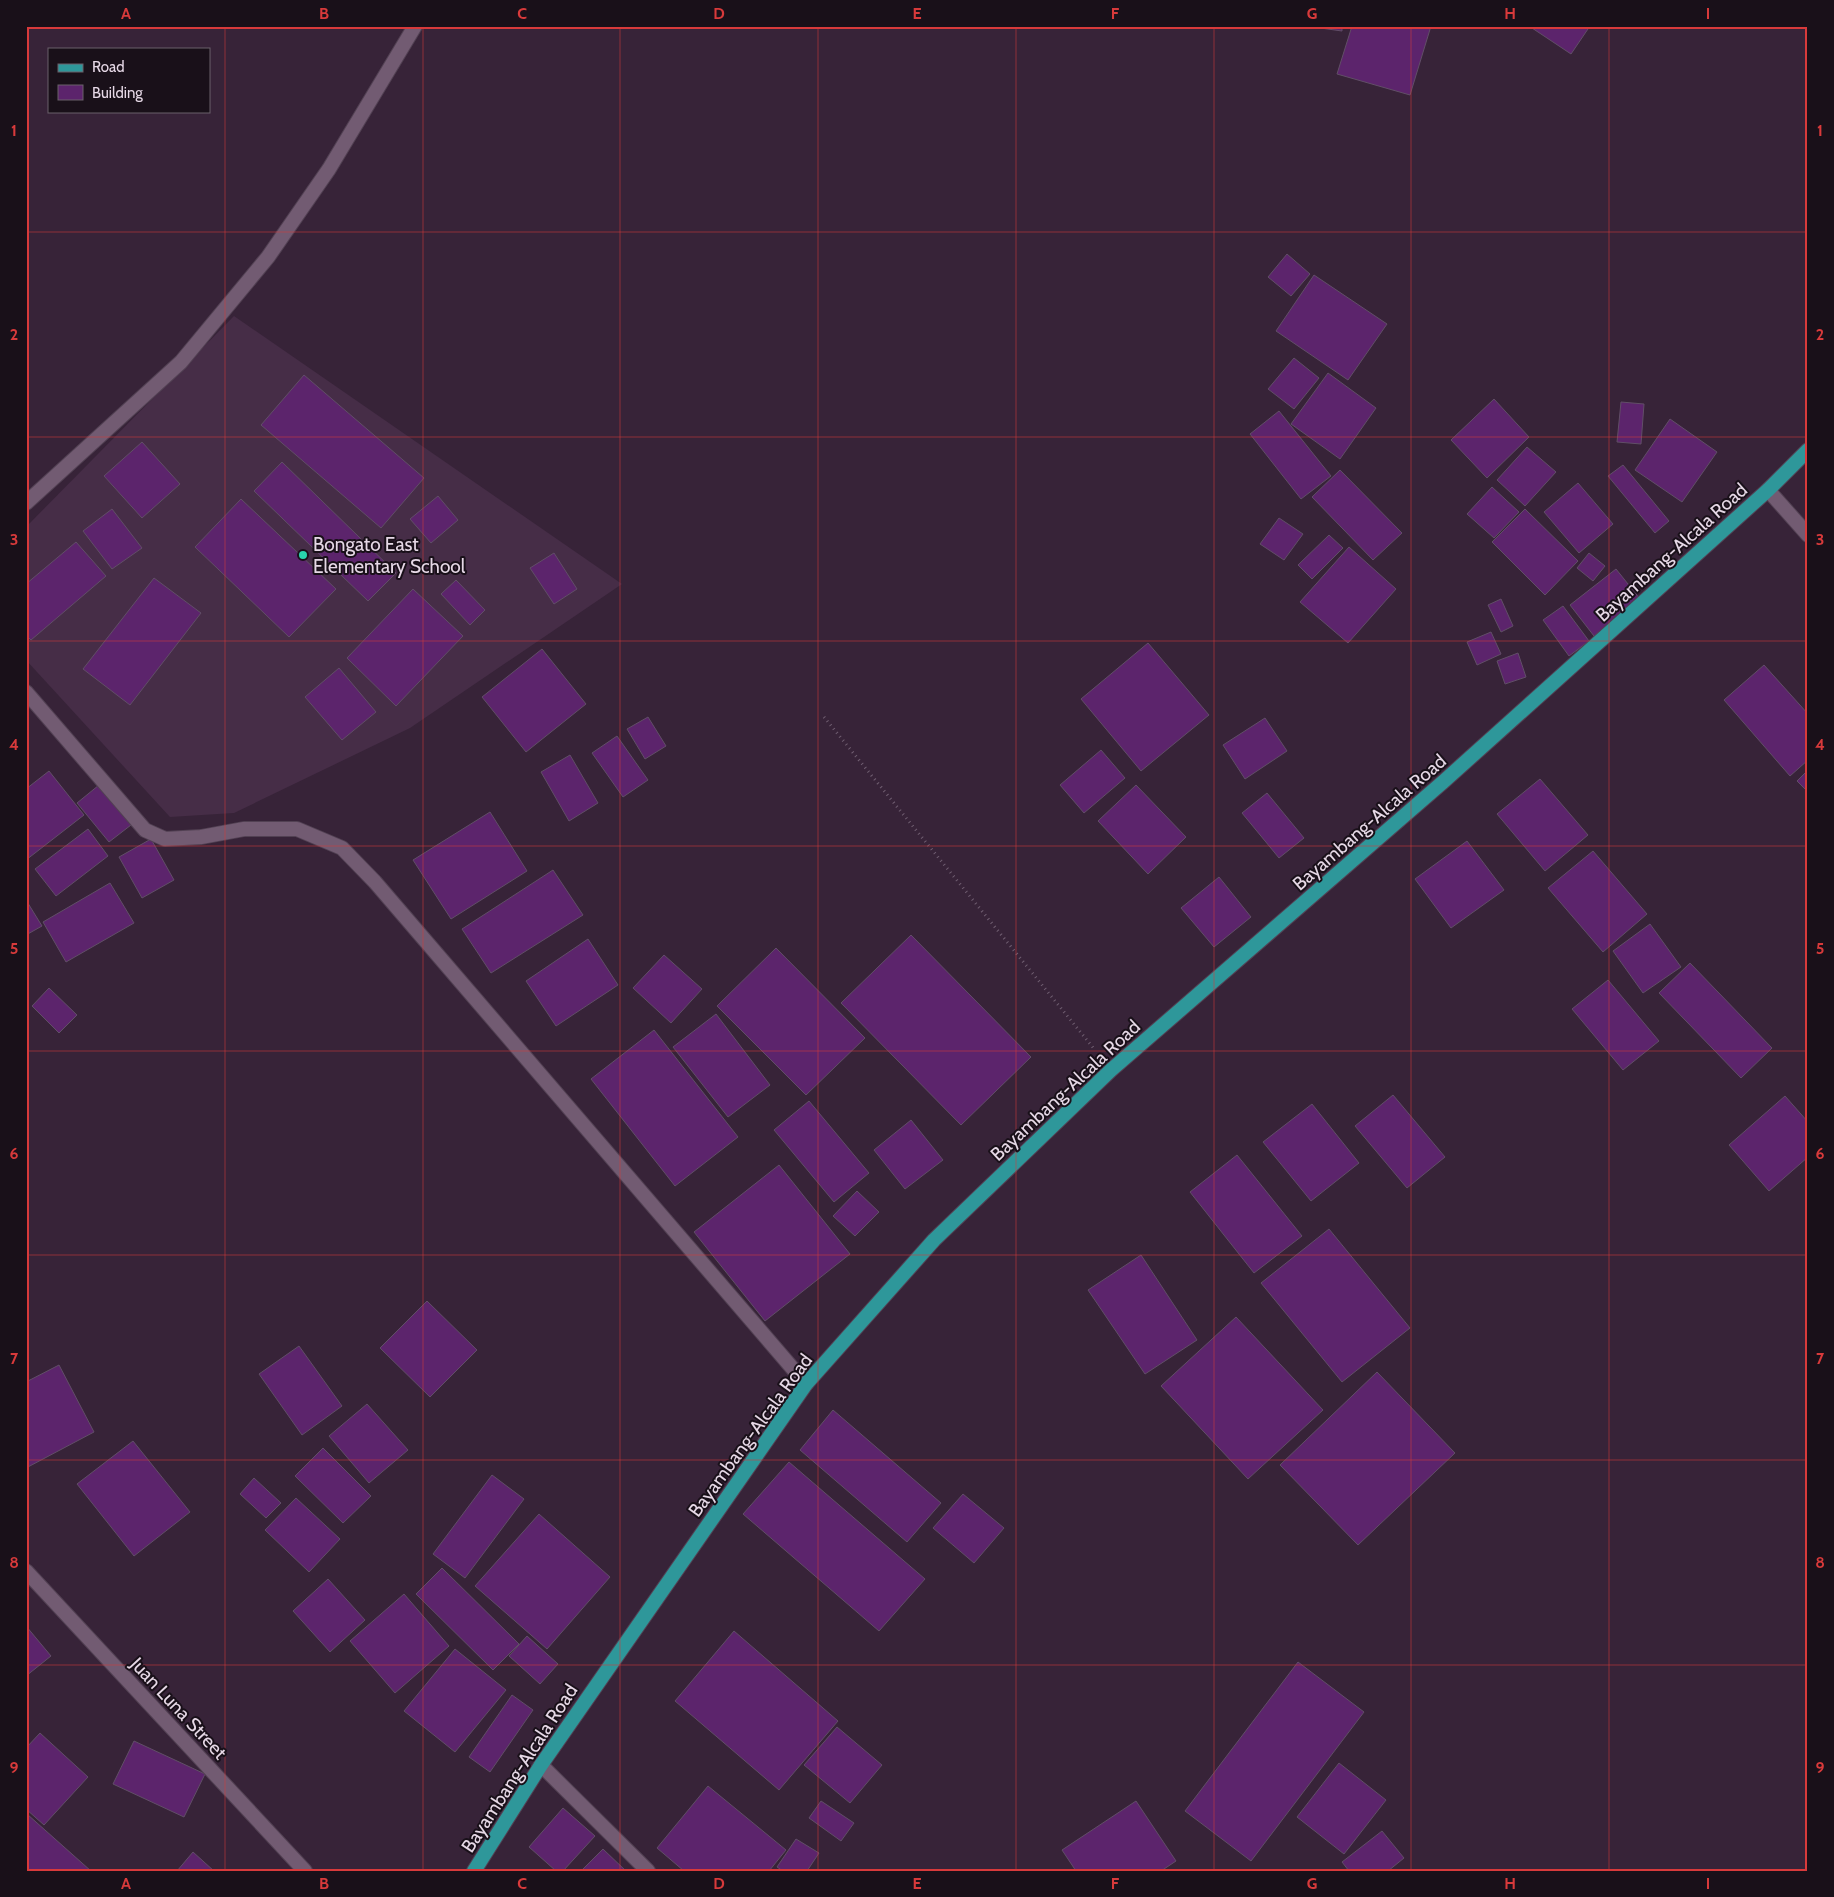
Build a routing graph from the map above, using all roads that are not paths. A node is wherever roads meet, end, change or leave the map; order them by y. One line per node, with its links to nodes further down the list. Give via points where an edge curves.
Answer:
1 (415, 26): 4 (street, via 329,168 268,257 181,362)
2 (1808, 450): 3 (main road, Bayambang-Alcala Road)
3 (1768, 490): 5 (street); 7 (main road, Bayambang-Alcala Road, via 1443,782 1112,1070 934,1240)
4 (26, 503)
5 (1808, 535)
6 (26, 692): 7 (street, via 145,830 164,839 201,837 244,829 297,829 342,848 375,882)
7 (806, 1384): 9 (main road, Bayambang-Alcala Road)
8 (26, 1572): 10 (street, Juan Luna Street)
9 (541, 1765): 11 (main road, Bayambang-Alcala Road); 12 (street)
10 (305, 1871)
11 (474, 1871)
12 (648, 1871)

